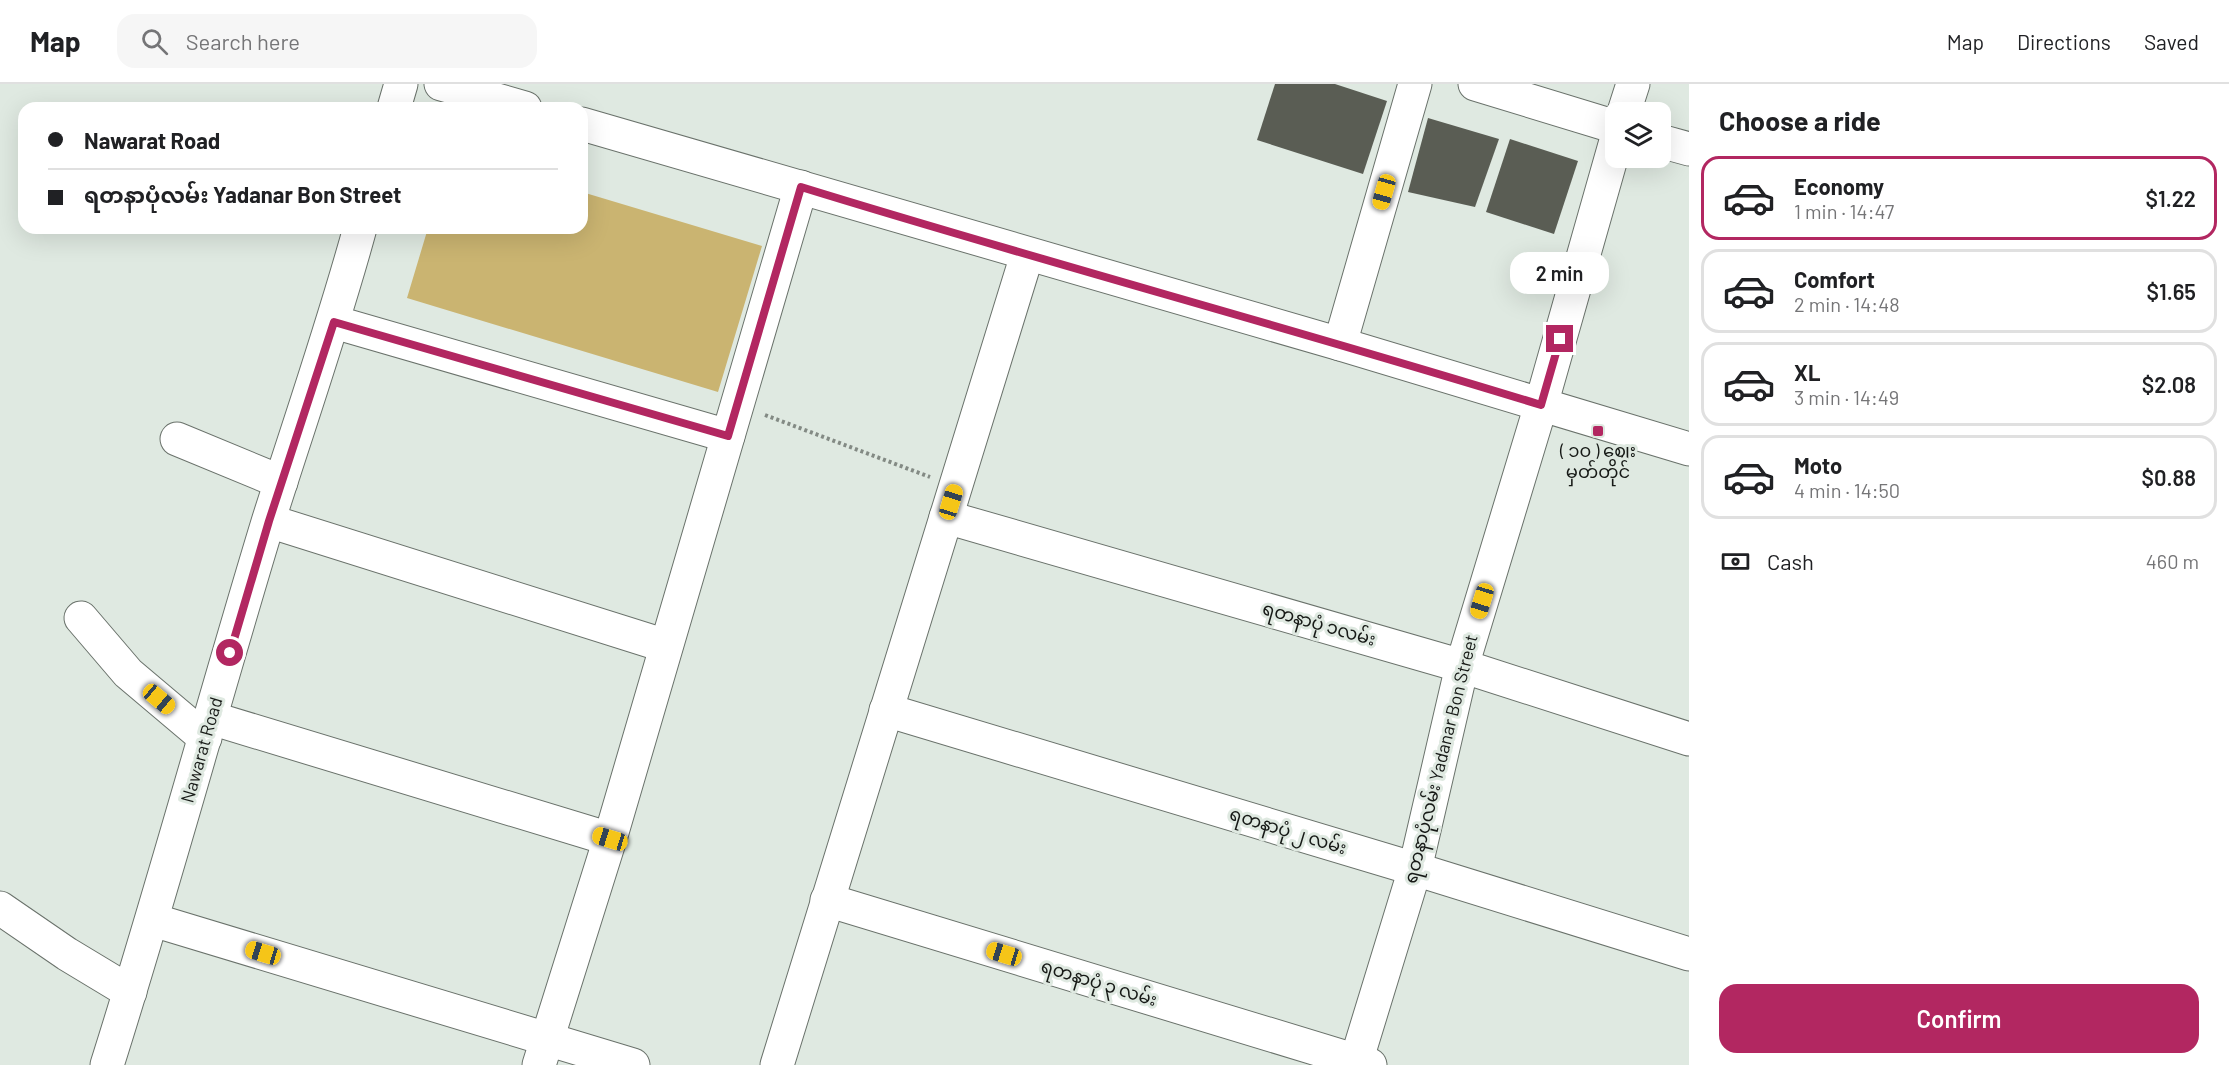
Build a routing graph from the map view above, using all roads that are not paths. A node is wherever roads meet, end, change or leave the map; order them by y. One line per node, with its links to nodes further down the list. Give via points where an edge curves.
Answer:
1 (401, 84): 6 (street)
2 (441, 84): 7 (street)
3 (1415, 84): 18 (street)
4 (1475, 84): 9 (street)
5 (1633, 84): 8 (street)
6 (396, 102)
7 (504, 102)
8 (1627, 102)
9 (1605, 124)
10 (588, 126): 14 (street)
11 (1671, 144): 12 (street)
12 (1689, 149)
13 (1608, 168): 19 (street, ရတနာပုံလမ်း Yadanar Bon Street)
14 (801, 187): 16 (street); 20 (street)
15 (358, 234): 17 (street, Nawarat Road)
16 (1027, 255): 18 (street); 24 (street)
17 (334, 322): 20 (street); 23 (street, Nawarat Road)
18 (1340, 344): 19 (street)
19 (1541, 405): 22 (street); 28 (street, ရတနာပုံလမ်း Yadanar Bon Street)
20 (728, 436): 27 (street)
21 (177, 439): 23 (street)
22 (1689, 449)
23 (281, 482): 25 (street, Nawarat Road)
24 (951, 502): 28 (street, ရတနာပုံ ၁လမ်း); 29 (street)
25 (269, 521): 27 (street); 30 (street, Nawarat Road)
26 (81, 618): 30 (street, via 128,673)
27 (666, 646): 32 (street)
28 (1462, 666): 31 (street, ရတနာပုံ ၁လမ်း); 33 (street, ရတနာပုံလမ်း Yadanar Bon Street)
29 (886, 710): 33 (street, ရတနာပုံ ၂ လမ်း); 34 (street)
30 (208, 728): 32 (street); 36 (street, Nawarat Road)
31 (1689, 739)
32 (610, 839): 39 (street)
33 (1415, 869): 37 (street, ရတနာပုံ ၂ လမ်း); 40 (street, ရတနာပုံလမ်း Yadanar Bon Street)
34 (827, 900): 40 (street, ရတနာပုံ ၃ လမ်း); 43 (street)
35 (0, 908): 38 (street)
36 (153, 920): 38 (street, Nawarat Road); 39 (street)
37 (1689, 954)
38 (130, 992): 41 (street, Nawarat Road)
39 (543, 1052): 42 (street)
40 (1361, 1064)
41 (107, 1065)
42 (633, 1065)
43 (777, 1065)

